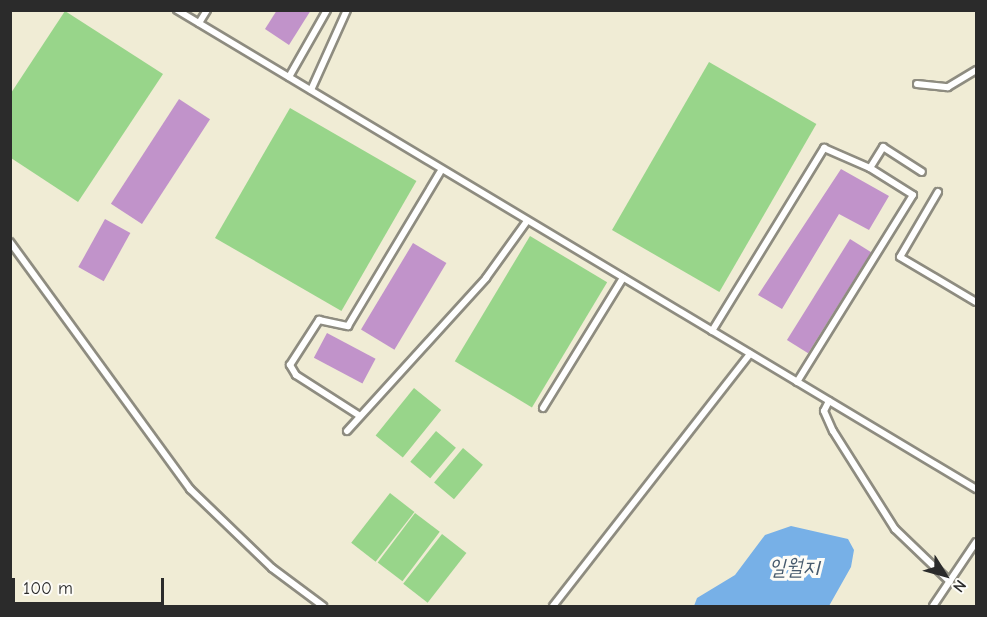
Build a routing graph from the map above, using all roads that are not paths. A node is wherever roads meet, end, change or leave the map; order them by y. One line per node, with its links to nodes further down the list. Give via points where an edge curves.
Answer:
1 (177, 10): 5 (lane)
2 (207, 10): 5 (lane)
3 (327, 10): 7 (lane)
4 (347, 10): 9 (lane)
5 (198, 23): 7 (lane)
6 (976, 70): 8 (lane, via 948,87)
7 (289, 77): 9 (lane)
8 (917, 84)
9 (311, 90): 11 (lane)
10 (870, 168): 12 (lane, via 883,147); 18 (lane, via 824,148); 20 (lane, via 913,195)
11 (440, 172): 14 (lane); 23 (lane, via 348,326 319,320 290,365 296,375)
12 (922, 172)
13 (938, 192): 17 (lane, via 900,257)
14 (527, 221): 16 (lane); 23 (lane, via 486,278)
15 (10, 242): 28 (lane, via 190,489 272,568)
16 (623, 278): 18 (lane); 22 (lane)
17 (976, 302)
18 (712, 331): 19 (lane)
19 (750, 354): 20 (lane); 29 (lane)
20 (797, 382): 21 (lane)
21 (829, 401): 25 (lane); 27 (lane, via 824,411 833,431 895,529)
22 (543, 408)
23 (360, 416): 24 (lane)
24 (347, 431)
25 (976, 489)
26 (976, 542): 27 (lane)
27 (950, 582): 30 (lane)
28 (323, 606)
29 (553, 606)
30 (933, 606)

